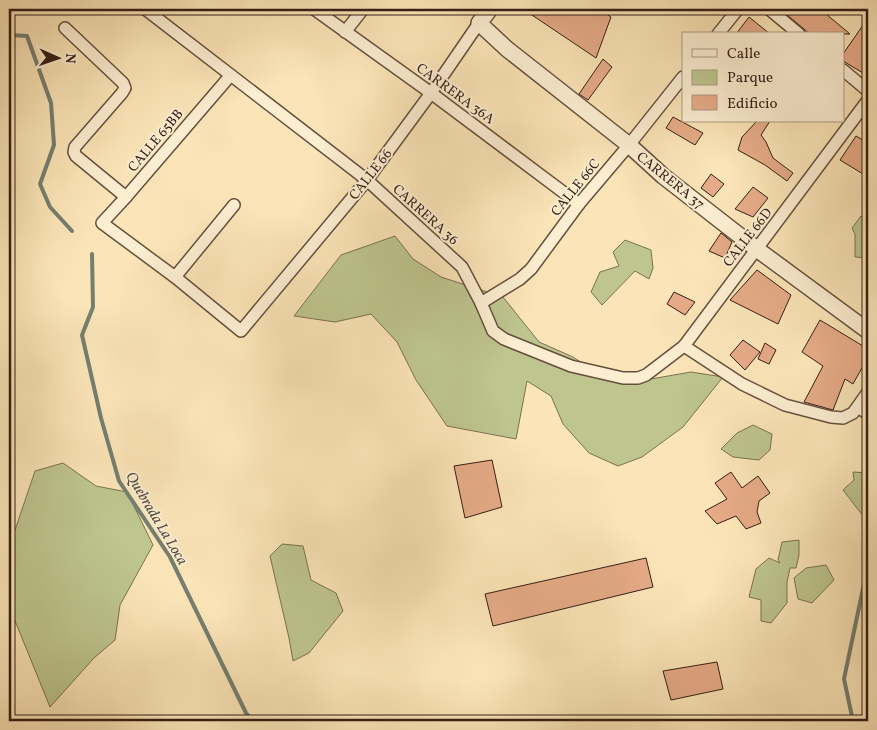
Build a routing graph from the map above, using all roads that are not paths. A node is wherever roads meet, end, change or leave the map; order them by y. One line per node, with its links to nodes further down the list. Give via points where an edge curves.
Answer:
1 (314, 9): 9 (street, CARRERA 36A)
2 (363, 9): 9 (street)
3 (490, 9): 7 (street, CALLE 66)
4 (738, 9): 10 (street)
5 (769, 9): 11 (street)
6 (148, 10): 13 (street, CARRERA 36)
7 (479, 23): 16 (street, CALLE 66); 18 (street, CARRERA 37, via 507,49)
8 (65, 28): 20 (street, via 123,83 122,93 74,152)
9 (345, 32): 16 (street, CARRERA 36A)
10 (720, 32)
11 (797, 32)
12 (844, 71): 15 (street)
13 (230, 76): 19 (street, CARRERA 36); 20 (street, CALLE 65BB)
14 (682, 78): 18 (street, CALLE 66C)
15 (868, 91)
16 (431, 93): 19 (street, CALLE 66); 21 (street, CARRERA 36A)
17 (868, 100): 23 (street, CALLE 66D)
18 (629, 145): 21 (street, CALLE 66C); 23 (street, CARRERA 37, via 663,176)
19 (367, 180): 24 (street, CALLE 66, via 241,331); 25 (street, CARRERA 36, via 462,266)
20 (126, 197): 24 (street, CALLE 65BB, via 102,223)
21 (579, 204): 25 (street, CALLE 66C, via 526,274)
22 (234, 206): 24 (street)
23 (758, 250): 26 (street, CARRERA 37); 27 (street, CALLE 66D)
24 (175, 277)
25 (481, 303): 28 (street, CARRERA 36, via 493,331 504,339 570,366 623,378)
26 (868, 331)
27 (684, 346): 28 (street, CALLE 66D, via 646,376); 30 (street, via 742,384 785,405 843,418)
28 (638, 378)
29 (868, 392): 30 (street)
30 (858, 406): 31 (street)
31 (868, 414)

